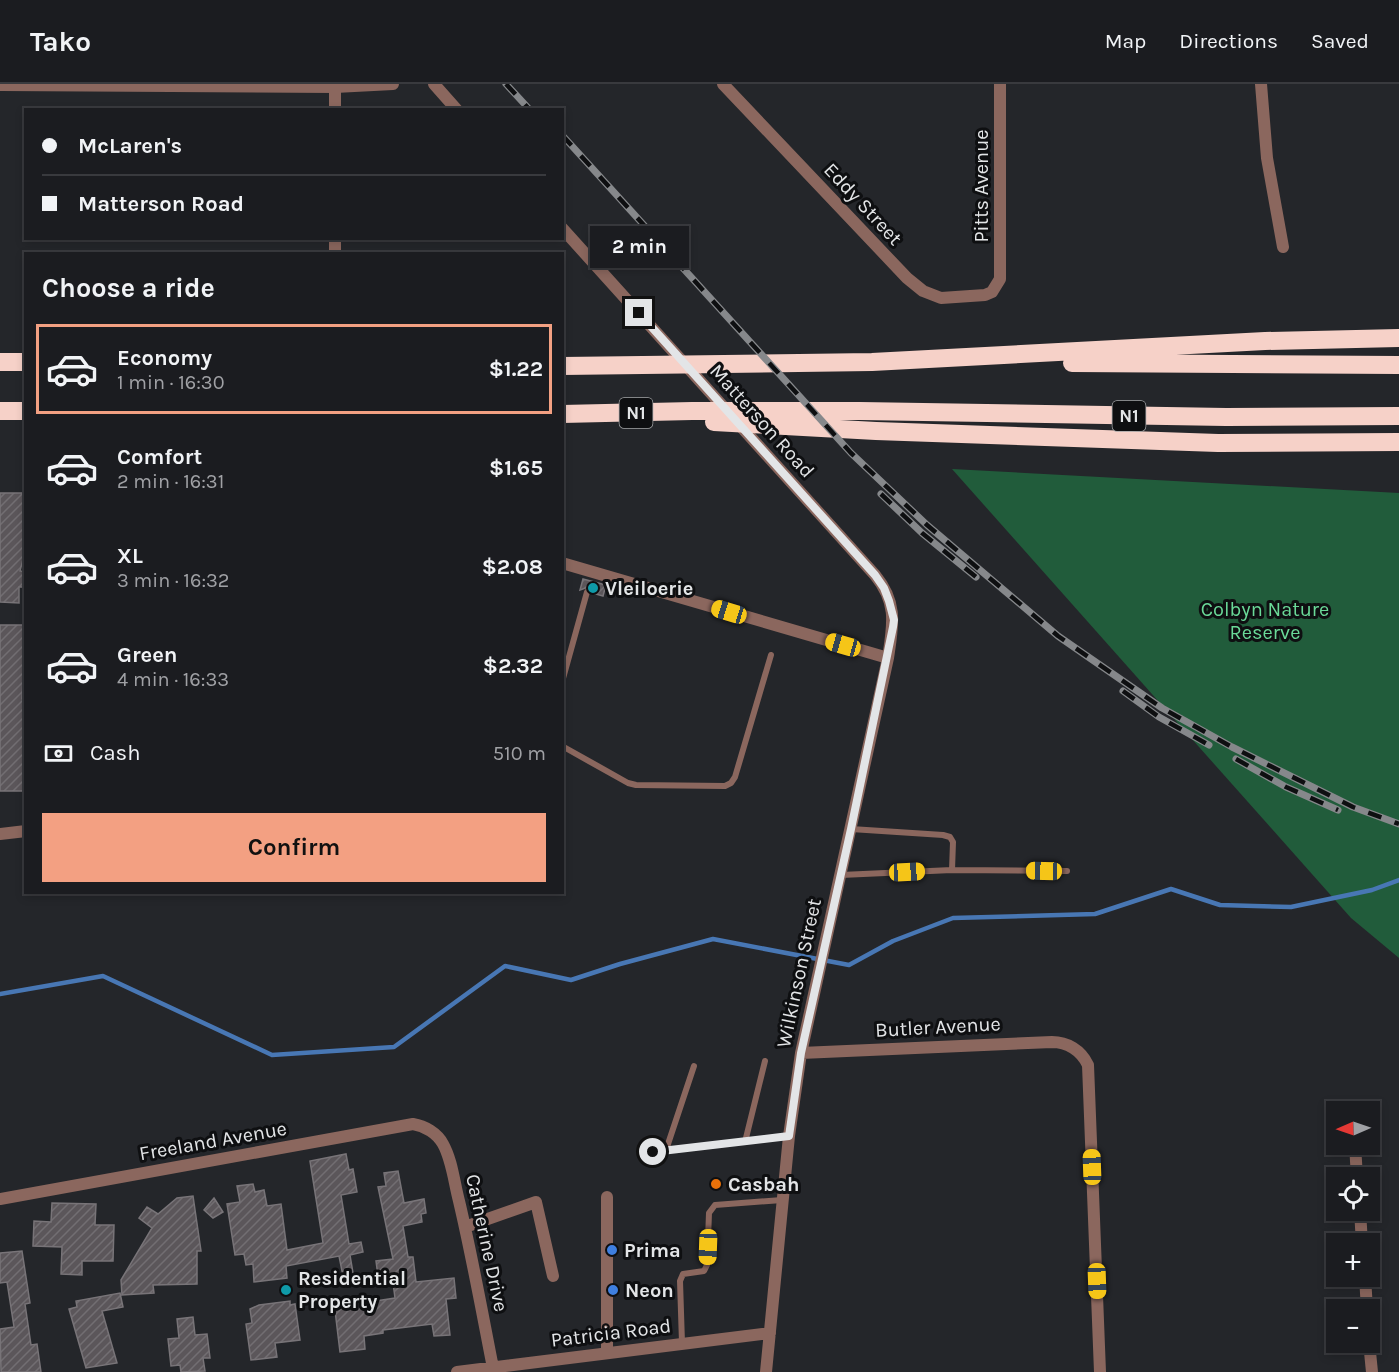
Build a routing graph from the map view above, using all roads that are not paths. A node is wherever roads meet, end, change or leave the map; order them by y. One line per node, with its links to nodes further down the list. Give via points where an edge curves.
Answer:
1 (393, 84): 7 (street)
2 (434, 84): 9 (street)
3 (723, 84): 12 (street, Eddy Street, via 917,287 941,298 985,295)
4 (1000, 84): 12 (street, Pitts Avenue, via 1001,272)
5 (1262, 84): 11 (street, via 1267,158)
6 (0, 85): 7 (street)
7 (335, 87): 8 (street)
8 (335, 108)
9 (455, 108)
10 (564, 230): 28 (street, Matterson Road, via 879,581 894,620)
11 (1283, 247)
12 (996, 287)
13 (1399, 338): 16 (highway, via 1265,341)
14 (0, 362): 15 (highway)
15 (24, 362)
16 (872, 362): 17 (highway); 18 (highway)
17 (1399, 365)
18 (564, 366)
19 (0, 411): 20 (highway)
20 (24, 411)
21 (571, 415): 22 (highway, N1)
22 (696, 416): 23 (highway, N1, via 860,411); 24 (highway, via 876,431 1218,442)
23 (1399, 416)
24 (1399, 442)
25 (564, 564): 28 (street, via 592,576)
26 (587, 592): 29 (lane)
27 (771, 655): 30 (lane, via 735,777 725,786 636,785)
28 (888, 658): 31 (street, Wilkinson Street)
29 (564, 674)
30 (564, 748)
31 (851, 829): 34 (lane, via 950,837); 36 (street, Wilkinson Street)
32 (24, 831): 33 (street)
33 (0, 834)
34 (952, 870): 35 (lane); 36 (lane)
35 (1068, 871)
36 (841, 875): 37 (street, Wilkinson Street)
37 (801, 1053): 41 (street, Wilkinson Street); 57 (street, Butler Avenue, via 1052,1042 1062,1043 1085,1058)
38 (765, 1061): 42 (lane)
39 (694, 1066): 43 (lane)
40 (431, 1131): 46 (street, Freeland Avenue, via 413,1124); 48 (street, Catherine Drive, via 442,1142 448,1158)
41 (789, 1136): 42 (lane); 47 (street, Wilkinson Street)
42 (745, 1142): 43 (lane)
43 (666, 1150): 44 (lane)
44 (653, 1152)
45 (607, 1197): 52 (street)
46 (0, 1199)
47 (782, 1200): 50 (street, Wilkinson Street); 51 (lane, via 715,1205 709,1213 707,1265 704,1270 683,1274 680,1281)
48 (465, 1227): 49 (street, via 536,1202); 54 (street, Catherine Drive)
49 (553, 1276)
50 (770, 1333): 51 (street, Patricia Road); 56 (street, Wilkinson Street)
51 (682, 1343): 52 (street, Patricia Road)
52 (607, 1352): 54 (street, Patricia Road)
53 (1371, 1353): 58 (street)
54 (494, 1368): 55 (street, Patricia Road)
55 (457, 1372)
56 (766, 1372)
57 (1100, 1372)
58 (1372, 1372)

